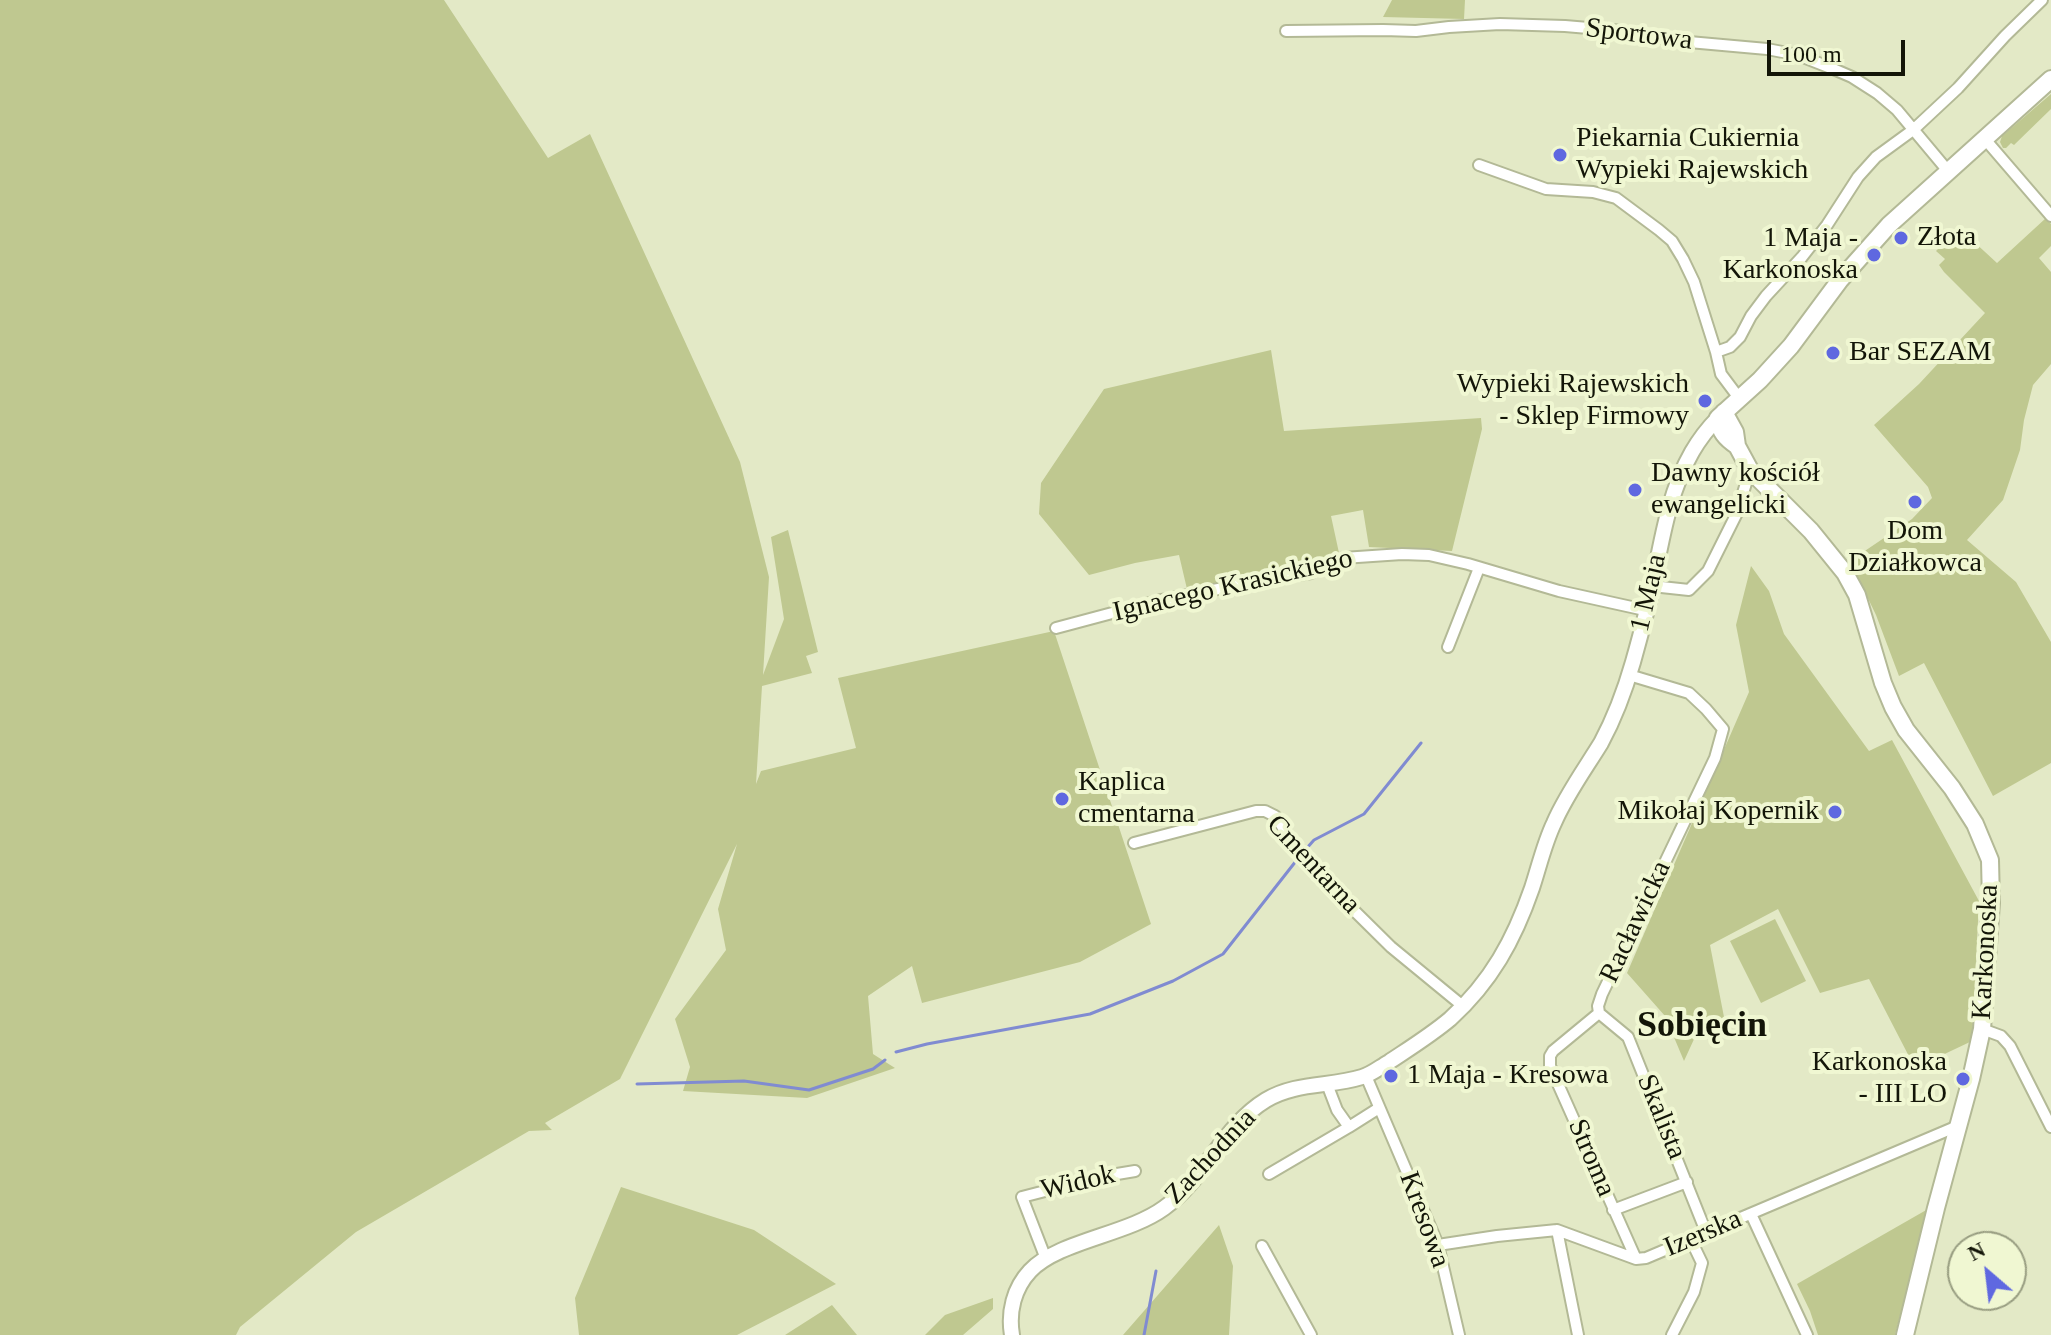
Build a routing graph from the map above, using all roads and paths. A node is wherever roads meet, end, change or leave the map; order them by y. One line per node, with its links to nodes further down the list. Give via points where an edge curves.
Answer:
1 (2042, 0): 5 (street)
2 (1286, 31): 5 (street, Sportowa, via 1565,26 1767,49 1798,55 1852,77 1897,110)
3 (2051, 65): 6 (main road, 1 Maja)
4 (2051, 79): 6 (main road, 1 Maja)
5 (1913, 130): 8 (street, Sportowa); 10 (street, via 1858,177 1740,337)
6 (1984, 138): 8 (main road, 1 Maja); 9 (street)
7 (1479, 165): 10 (street, via 1546,189 1604,194 1646,219 1672,241 1683,259)
8 (1948, 171): 11 (main road, 1 Maja, via 1867,248 1791,346)
9 (2051, 216)
10 (1716, 352): 11 (street, via 1721,374)
11 (1739, 398): 12 (main road, 1 Maja)
12 (1721, 415): 13 (street, 1 Maja); 14 (main road, Karkonoska, via 1735,432)
13 (1702, 438): 14 (street); 17 (street, 1 Maja, via 1678,482)
14 (1731, 442): 15 (main road, Karkonoska)
15 (1750, 470): 17 (street, via 1737,513 1708,571 1689,590); 25 (main road, Karkonoska, via 1845,573 1893,707 1975,824 1990,860)
16 (1479, 568): 18 (street, Ignacego Krasickiego); 19 (street, Ignacego Krasickiego, via 1429,555 1343,558 1311,573 1161,600); 20 (street)
17 (1652, 586): 18 (street, 1 Maja)
18 (1645, 610): 21 (street, 1 Maja)
19 (1056, 628)
20 (1448, 647)
21 (1629, 675): 23 (street, 1 Maja, via 1606,733 1553,824 1514,933 1494,970); 24 (street, Racławicka, via 1689,693 1723,729 1715,758 1602,994)
22 (1134, 843): 23 (street, Cmentarna, via 1265,811 1275,816 1308,865 1391,947)
23 (1464, 1007): 27 (street, 1 Maja)
24 (1599, 1013): 26 (street, Racławicka); 35 (street, Skalista, via 1628,1037)
25 (1982, 1029): 31 (street, via 2010,1046); 32 (main road, Karkonoska)
26 (1550, 1056): 36 (street, Stroma)
27 (1366, 1076): 28 (street, Zachodnia); 29 (street, Kresowa)
28 (1327, 1084): 30 (street); 43 (street, Zachodnia, via 1287,1090 1253,1109 1163,1209)
29 (1379, 1108): 30 (street); 41 (street, Kresowa)
30 (1349, 1127): 34 (street)
31 (2051, 1127)
32 (1958, 1128): 37 (street, Izerska); 51 (main road, Karkonoska)
33 (1135, 1171): 43 (street, Widok, via 1022,1197)
34 (1269, 1174)
35 (1687, 1182): 36 (street); 39 (street, Skalista)
36 (1613, 1210): 44 (street, Stroma)
37 (1751, 1214): 39 (street, Izerska); 50 (street)
38 (1557, 1230): 41 (street, Izerska); 44 (street, Izerska); 48 (street)
39 (1706, 1232): 40 (street, Izerska)
40 (1690, 1238): 44 (street, Izerska); 49 (street, via 1702,1263)
41 (1438, 1245): 47 (street, Kresowa)
42 (1262, 1246): 46 (street)
43 (1046, 1259): 45 (street, Zachodnia, via 1018,1288)
44 (1636, 1259)
45 (1012, 1335)
46 (1311, 1335)
47 (1459, 1335)
48 (1578, 1335)
49 (1672, 1335)
50 (1807, 1335)
51 (1905, 1335)

